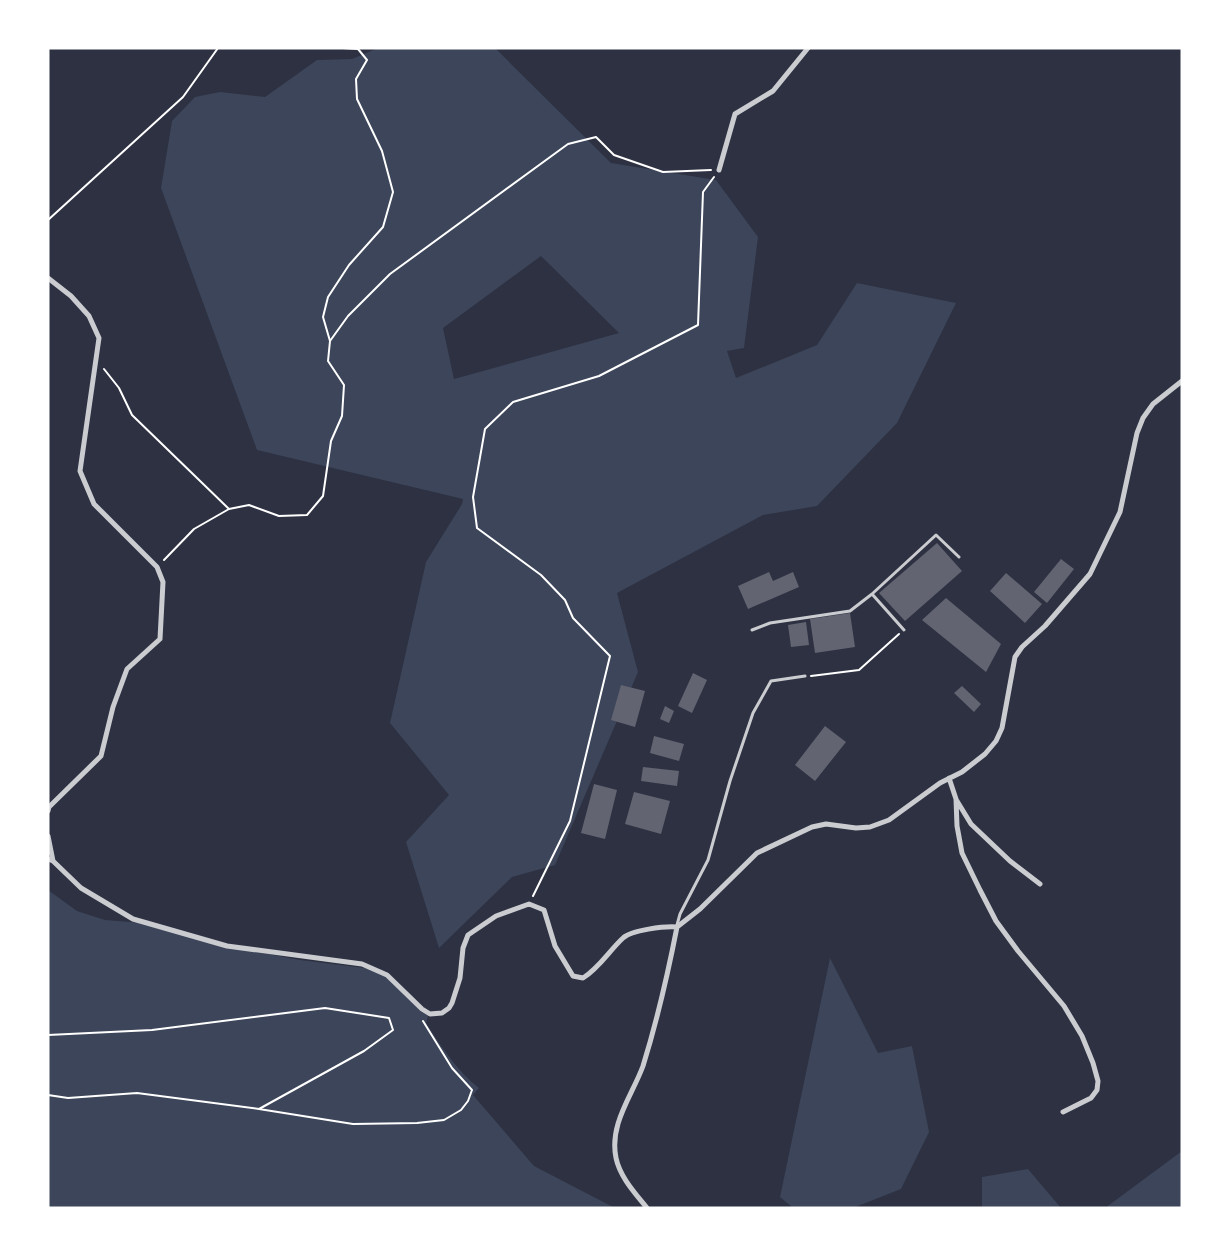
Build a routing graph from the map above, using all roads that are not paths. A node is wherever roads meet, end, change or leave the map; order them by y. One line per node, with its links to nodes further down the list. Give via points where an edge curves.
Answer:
1 (808, 48): 2 (street, via 773,91 735,114)
2 (719, 170)
3 (48, 278): 12 (street, via 89,316 99,338 80,471 94,504 158,567 163,582 160,639 128,669 113,707 101,756)
4 (1182, 381): 10 (street, via 1153,404 1143,418 1120,512 1090,574 1015,657 996,741 985,754)
5 (959, 557): 6 (lane, via 936,535)
6 (873, 594): 7 (lane, via 850,611 770,623); 8 (lane)
7 (752, 630)
8 (903, 630)
9 (805, 676): 16 (lane, via 771,681 753,713 708,860)
10 (949, 778): 11 (street); 16 (street, via 889,820 870,827 812,827 757,853)
11 (956, 799): 15 (street, via 971,824); 17 (street, via 962,853 996,921 1064,1006 1093,1063 1097,1090 1091,1098)
12 (48, 811)
13 (48, 836): 14 (street)
14 (51, 860): 16 (street, via 81,888 133,919 227,946 362,964 387,975 430,1014 441,1013 452,1003 468,935 496,916 529,904 544,910 555,946 573,976 583,978 625,935)
15 (1040, 884)
16 (677, 927): 18 (street, via 642,1067 616,1130 616,1158 621,1172)
17 (1063, 1112)
18 (647, 1208)

